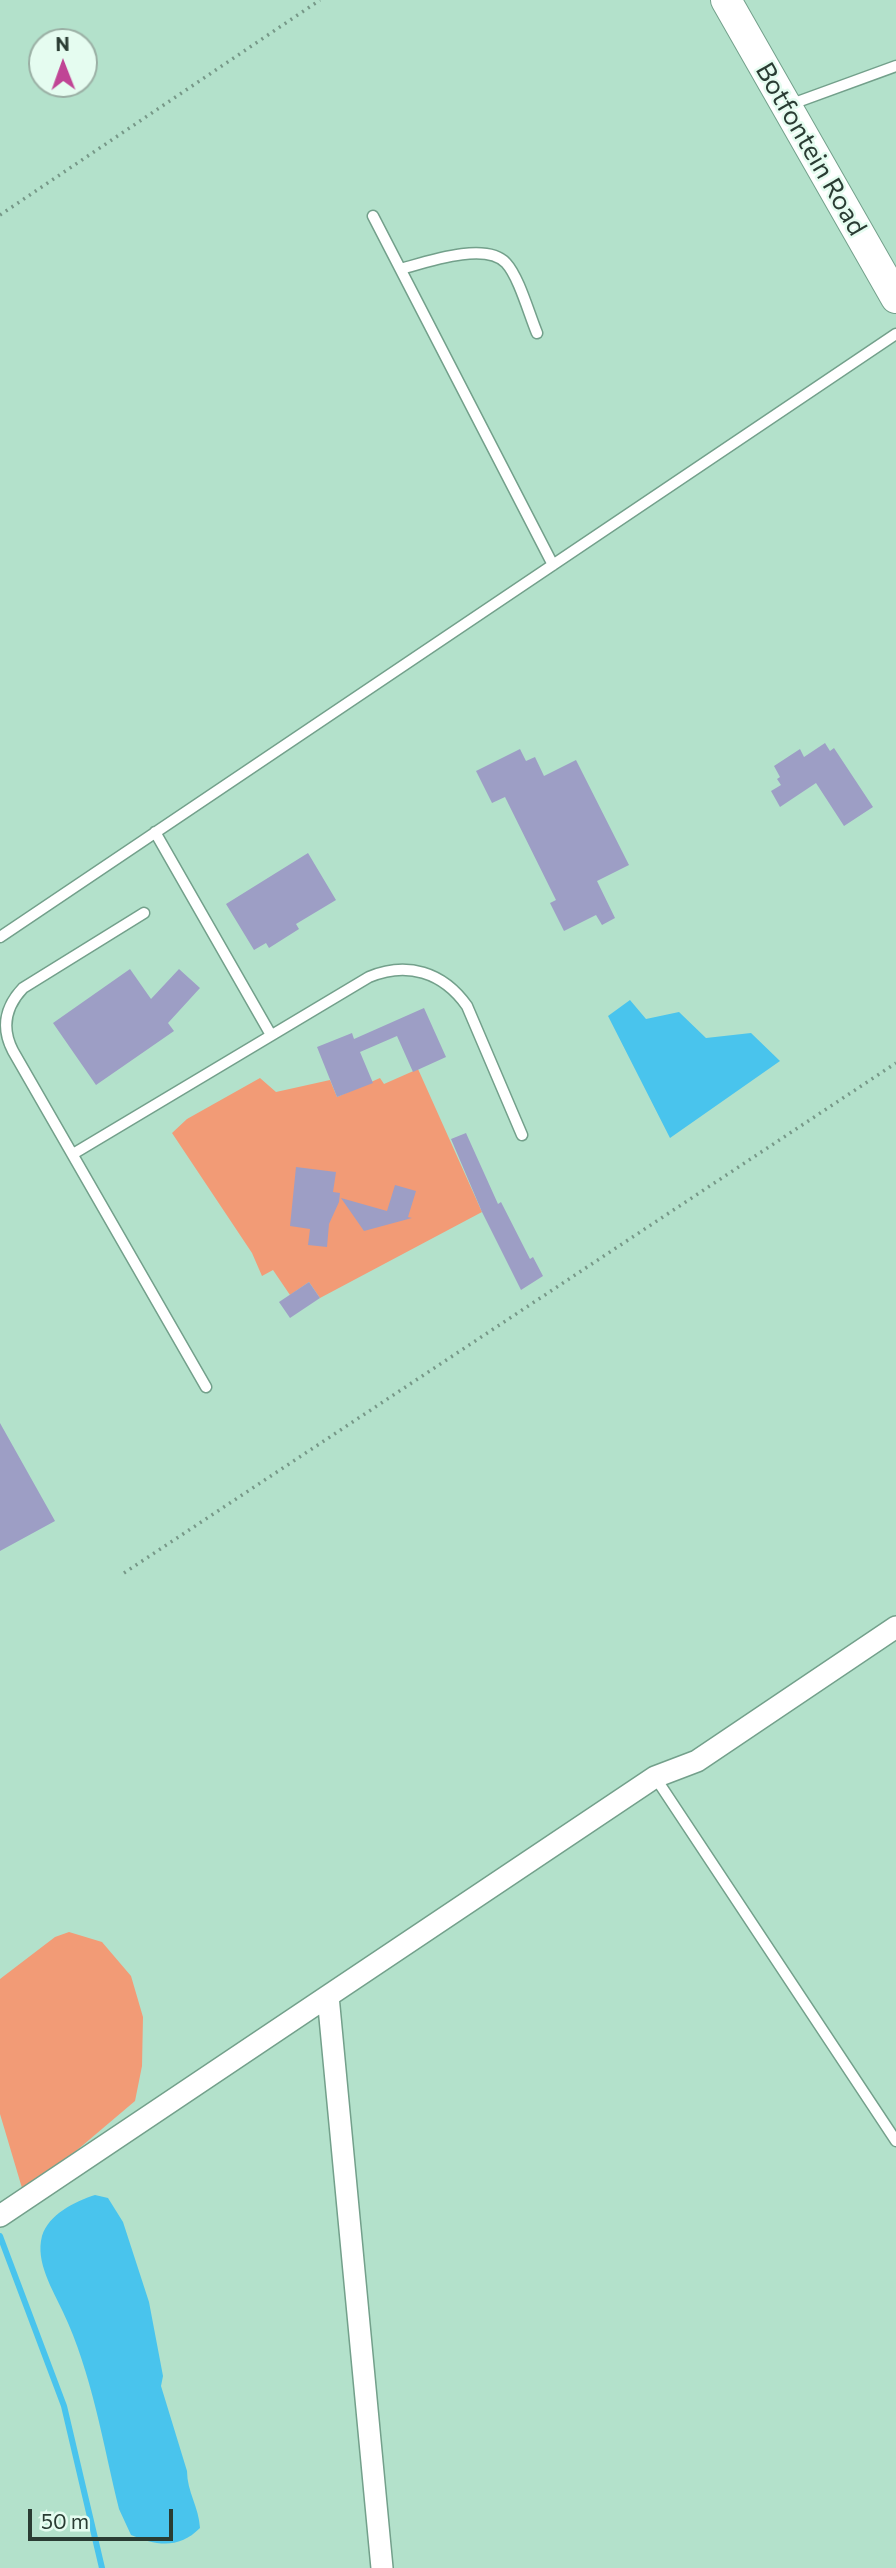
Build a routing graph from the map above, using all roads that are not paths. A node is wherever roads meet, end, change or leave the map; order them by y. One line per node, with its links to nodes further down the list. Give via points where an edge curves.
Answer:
1 (726, 0): 3 (main road, Botfontein Road)
2 (896, 66): 3 (lane)
3 (787, 106): 6 (main road, Botfontein Road)
4 (373, 216): 5 (lane)
5 (401, 269): 7 (lane, via 478,252 493,255 506,262 513,274); 9 (lane)
6 (896, 298)
7 (537, 333)
8 (896, 334): 9 (lane)
9 (553, 565): 10 (lane)
10 (155, 832): 12 (lane); 13 (lane)
11 (144, 913): 15 (lane, via 23,988 7,1014 9,1043)
12 (0, 937)
13 (271, 1035): 14 (lane, via 380,972 426,973 449,986 467,1006); 15 (lane)
14 (522, 1135)
15 (72, 1154): 16 (lane)
16 (206, 1387)
17 (896, 1627): 18 (street, via 697,1761)
18 (655, 1777): 19 (street); 20 (lane)
19 (328, 1996): 21 (street); 22 (street)
20 (896, 2141)
21 (0, 2216)
22 (382, 2568)

